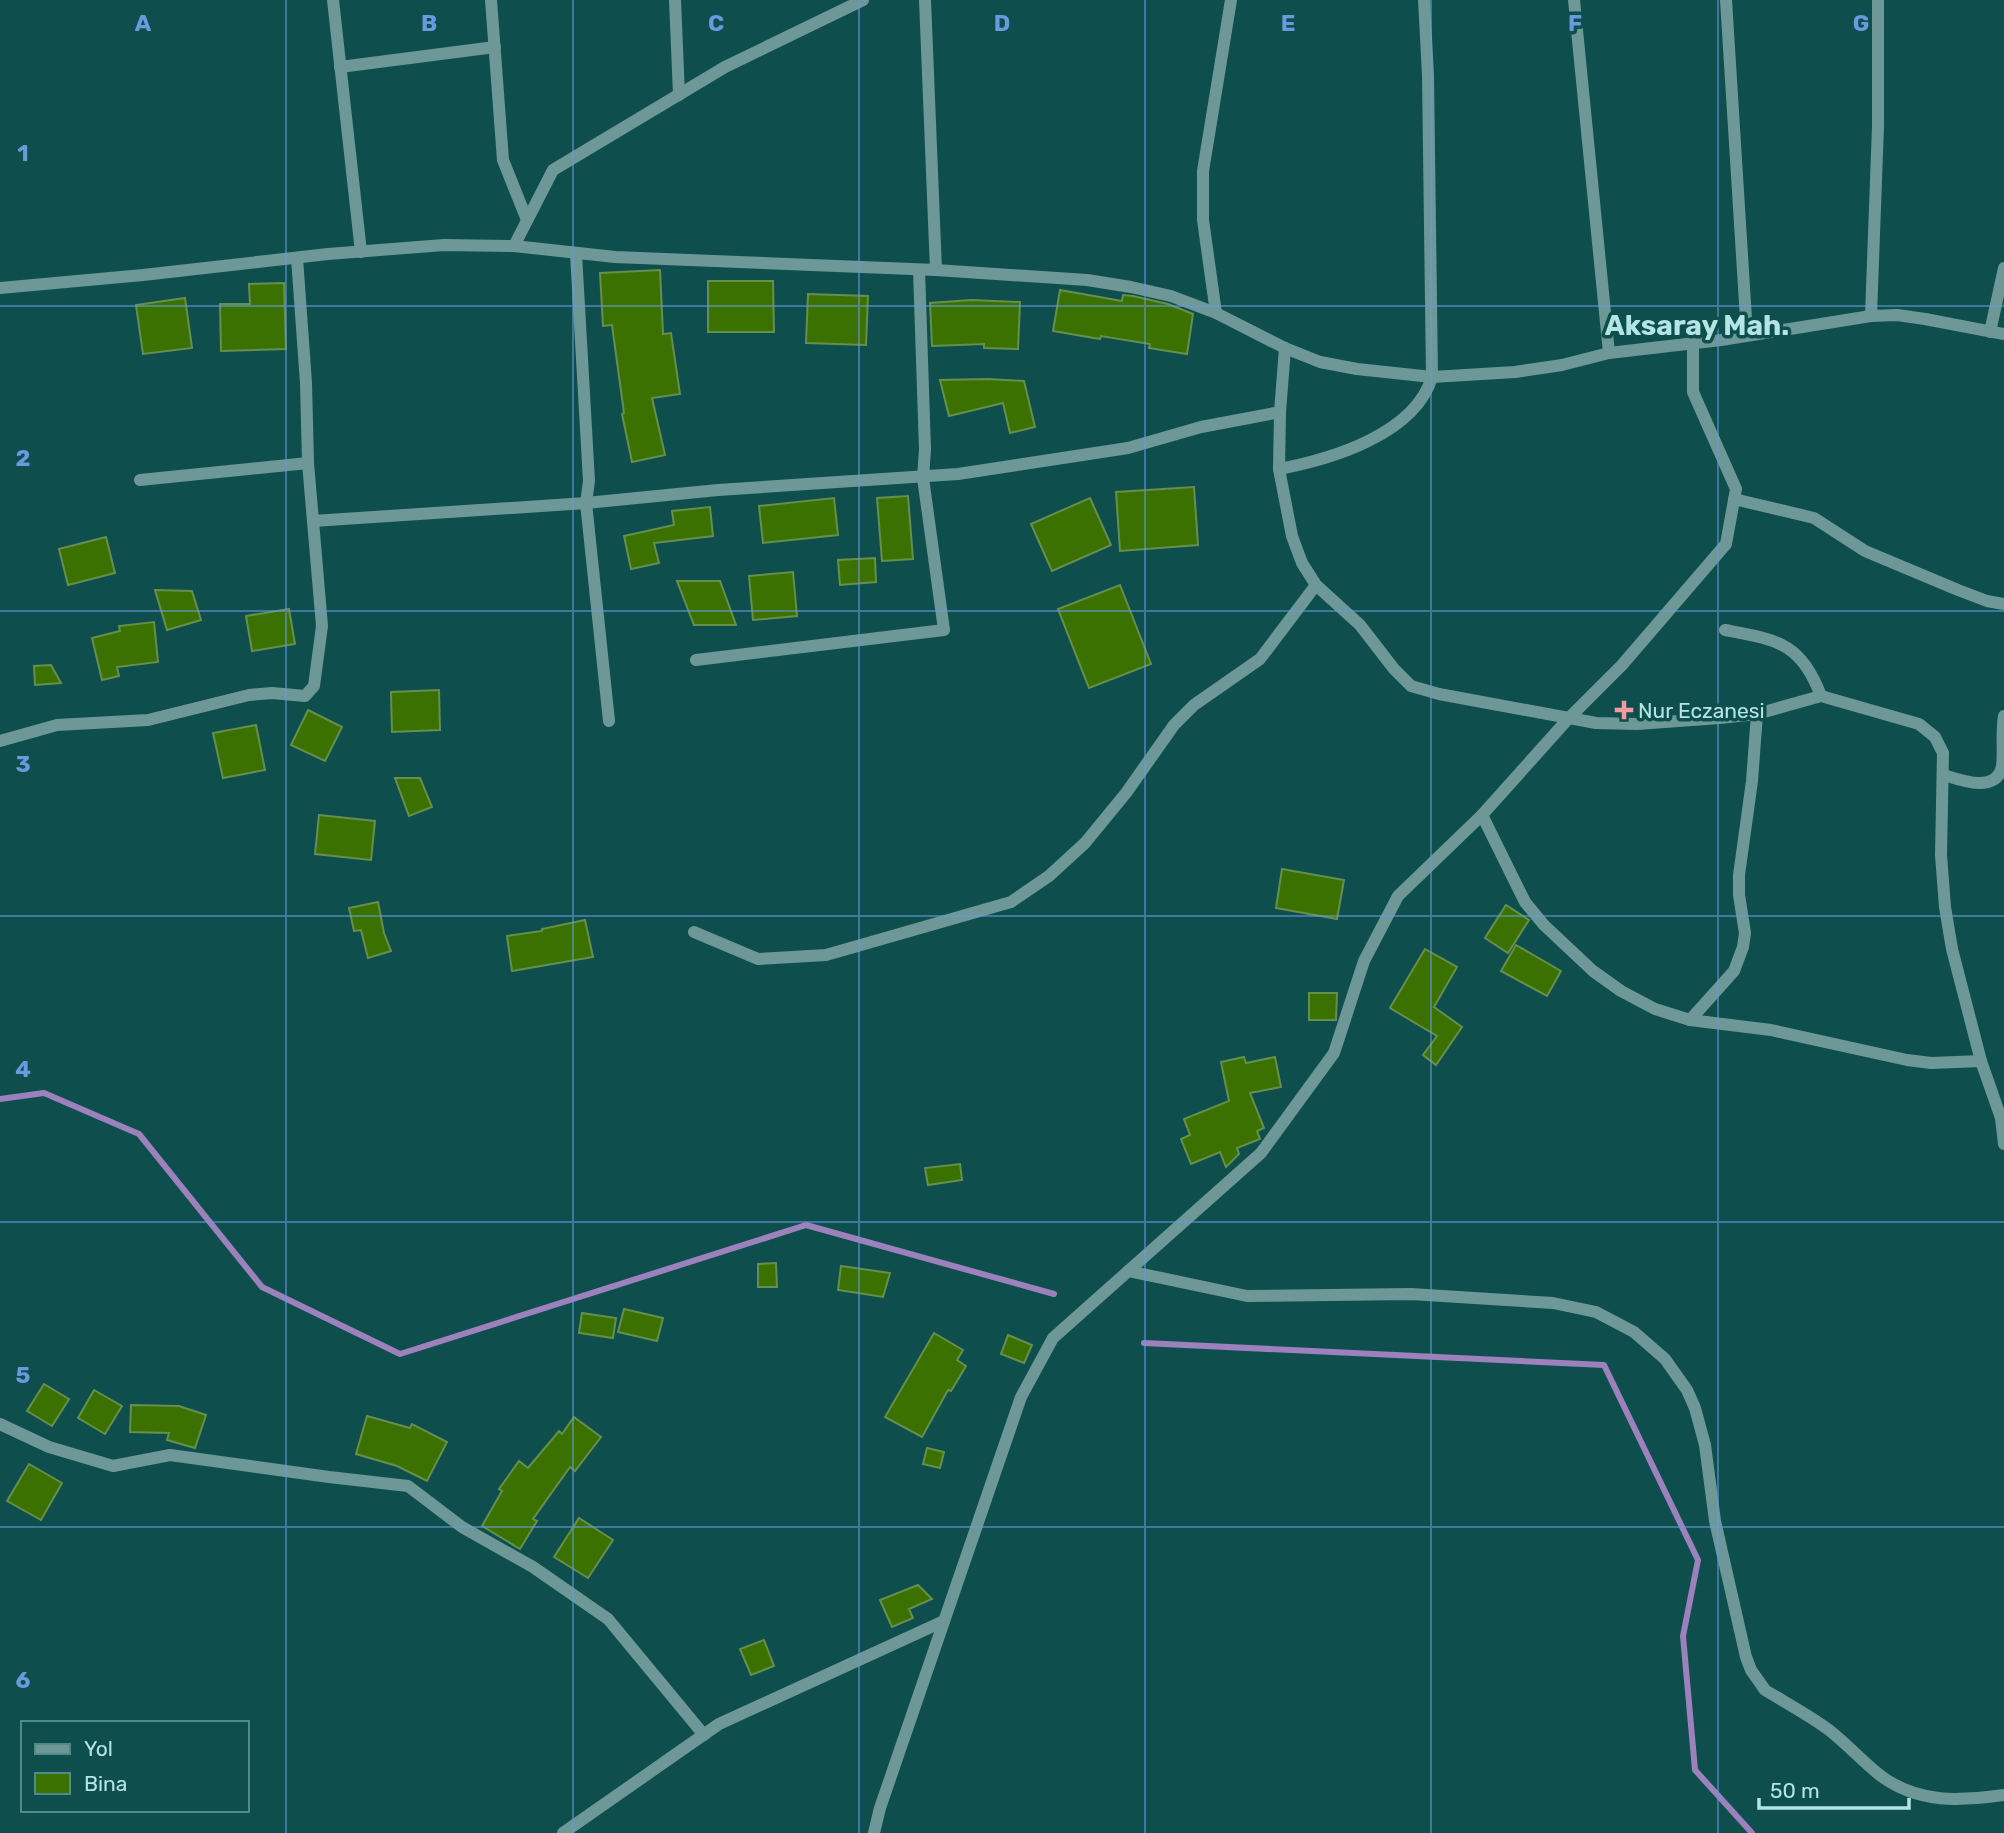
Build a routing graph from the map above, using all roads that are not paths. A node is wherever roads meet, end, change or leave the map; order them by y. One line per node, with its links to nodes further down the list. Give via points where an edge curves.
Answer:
1 (333, 0): 12 (street)
2 (491, 0): 11 (street)
3 (675, 0): 13 (street)
4 (863, 0): 13 (street, via 725,67)
5 (925, 0): 21 (street)
6 (1231, 0): 23 (street, via 1203,171 1203,220)
7 (1424, 0): 31 (street)
8 (1574, 0): 30 (street)
9 (1726, 0): 27 (street)
10 (1878, 0): 24 (street)
11 (495, 47): 12 (street); 14 (street, via 503,160)
12 (340, 67): 16 (street)
13 (679, 95): 14 (street, via 553,170)
14 (527, 220): 15 (street)
15 (514, 246): 16 (street, via 444,245); 17 (street)
16 (361, 252): 18 (street)
17 (576, 254): 20 (street); 38 (street, via 589,481)
18 (297, 258): 22 (street); 33 (street)
19 (2004, 268): 25 (street)
20 (919, 270): 21 (street); 35 (street)
21 (936, 270): 23 (street, via 1109,283 1171,296)
22 (0, 288)
23 (1216, 313): 29 (street)
24 (1871, 316): 25 (street, via 1925,318); 27 (street)
25 (1990, 332): 26 (street)
26 (2004, 334)
27 (1747, 335): 28 (street)
28 (1693, 343): 30 (street); 37 (street, via 1693,392 1736,489)
29 (1285, 348): 31 (street, via 1320,362); 32 (street)
30 (1609, 354): 31 (street, via 1515,372)
31 (1432, 377): 34 (street, via 1415,409 1388,429 1339,453)
32 (1280, 412): 34 (street); 35 (street, via 1201,427 1128,448)
33 (308, 463): 36 (street); 39 (street)
34 (1279, 469): 40 (street, via 1292,536)
35 (923, 478): 38 (street); 43 (street, via 944,630)
36 (139, 480)
37 (1734, 499): 41 (street, via 1814,518 1865,551); 47 (street, via 1726,544 1622,665)
38 (586, 503): 39 (street); 48 (street)
39 (313, 521): 49 (street, via 322,626 314,686 305,696 249,695 148,720 57,725)
40 (1315, 585): 47 (street, via 1360,625 1411,685); 52 (street, via 1260,659 1194,705 1174,725 1085,843 1011,902 826,955 758,959)
41 (2004, 604)
42 (1725, 629): 44 (street, via 1777,642 1792,651 1805,662)
43 (696, 660)
44 (1821, 696): 45 (street); 50 (street, via 1919,724 1935,737)
45 (1757, 714): 47 (street, via 1636,724); 53 (street, via 1740,875 1743,947 1734,971)
46 (2004, 716): 50 (street, via 2002,766 1996,777 1978,783)
47 (1568, 719): 51 (street)
48 (609, 721)
49 (0, 741)
50 (1944, 775): 54 (street, via 1941,855 1945,907)
51 (1482, 815): 53 (street, via 1525,902 1544,925 1621,991); 56 (street, via 1398,896 1364,961 1334,1053 1261,1153)
52 (694, 932)
53 (1690, 1020): 54 (street, via 1771,1030 1907,1060)
54 (1981, 1061): 55 (street, via 2001,1118)
55 (2004, 1143)
56 (1128, 1271): 58 (street, via 1053,1338 1021,1397); 60 (street, via 1247,1296 1411,1294 1553,1303 1596,1312 1634,1332 1665,1359 1695,1408 1715,1521 1746,1657 1757,1681 1910,1793 1954,1801)
57 (0, 1424): 59 (street, via 49,1447 113,1466 170,1455 408,1486 462,1527 533,1567 608,1619)
58 (944, 1621): 59 (street, via 719,1724); 62 (street)
59 (704, 1735): 61 (street)
60 (2004, 1795)
61 (563, 1833)
62 (874, 1833)

